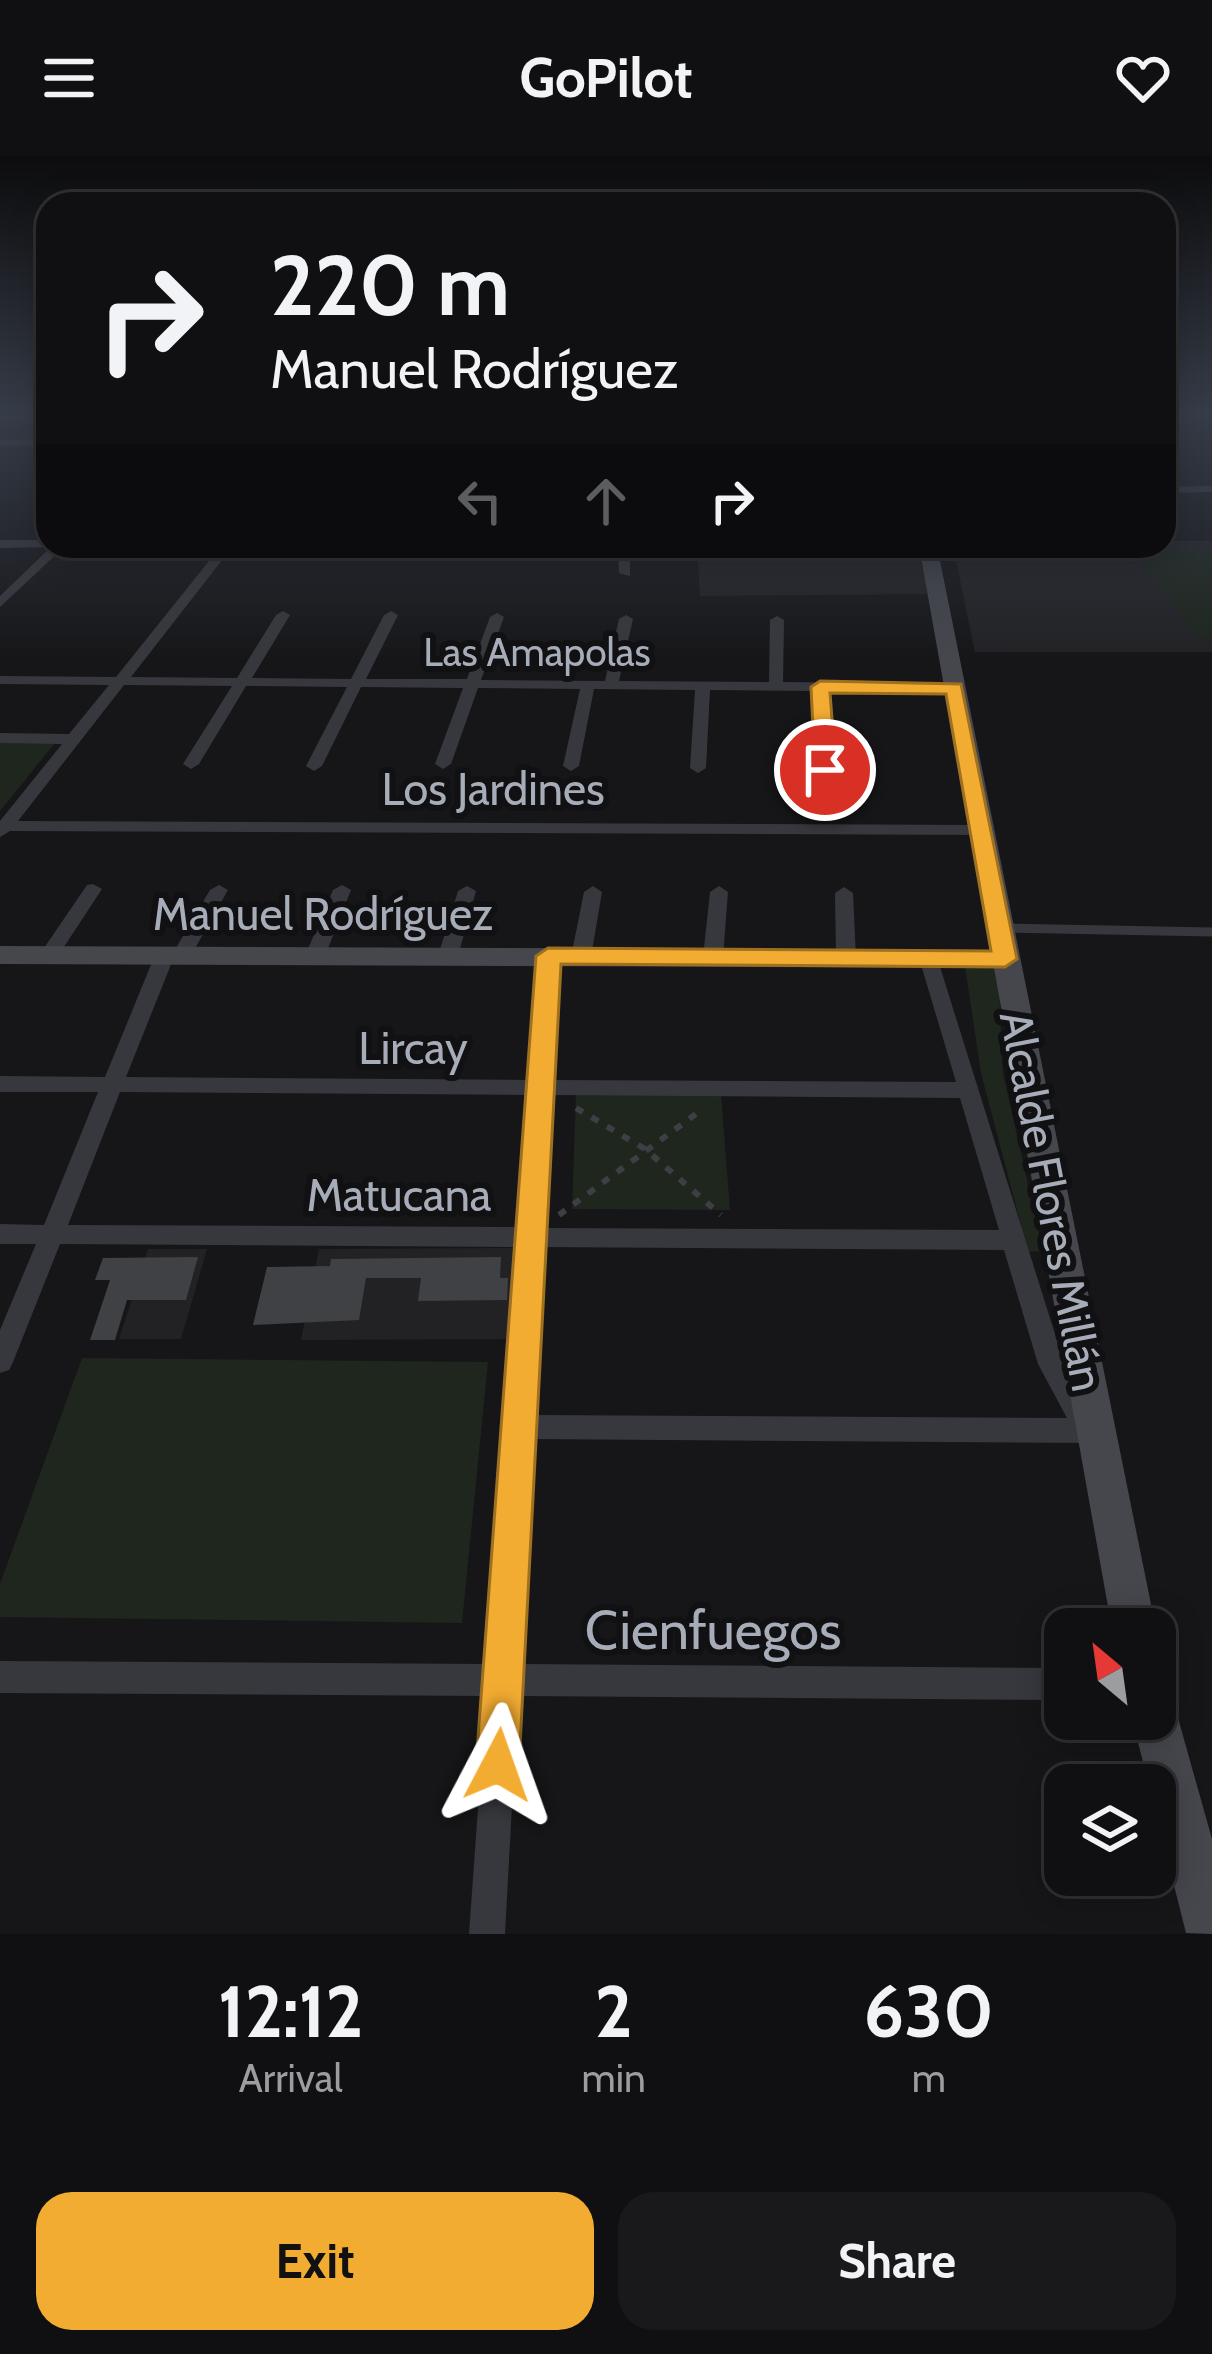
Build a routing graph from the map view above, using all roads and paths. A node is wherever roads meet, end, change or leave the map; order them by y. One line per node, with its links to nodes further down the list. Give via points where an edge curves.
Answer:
1 (1212, 499): 2 (street)
2 (1176, 500)
3 (0, 544): 4 (street)
4 (36, 544)
5 (47, 558): 10 (street)
6 (217, 558): 17 (street)
7 (624, 558): 9 (street)
8 (930, 558): 26 (street, Alcalde Flores Millán)
9 (625, 573)
10 (0, 603)
11 (283, 614): 18 (street)
12 (391, 615): 19 (street)
13 (497, 617): 20 (street)
14 (626, 619): 22 (street)
15 (777, 620): 24 (street)
16 (0, 680): 17 (street, Las Amapolas)
17 (120, 681): 18 (street, Las Amapolas); 28 (street)
18 (241, 682): 19 (street, Las Amapolas); 29 (street)
19 (356, 683): 20 (street, Las Amapolas); 31 (street)
20 (473, 684): 21 (street, Las Amapolas); 30 (street)
21 (588, 685): 22 (street, Las Amapolas); 32 (street)
22 (611, 686): 23 (street, Las Amapolas)
23 (703, 686): 24 (street, Las Amapolas); 33 (street)
24 (776, 687): 25 (street, Las Amapolas)
25 (820, 687): 26 (street, Las Amapolas); 34 (street)
26 (954, 688): 36 (street, Alcalde Flores Millán)
27 (0, 739): 28 (street)
28 (74, 739): 35 (street)
29 (191, 764)
30 (443, 764)
31 (314, 766)
32 (571, 766)
33 (698, 768)
34 (825, 770)
35 (2, 829): 36 (street, Los Jardines)
36 (981, 830): 45 (street, Alcalde Flores Millán)
37 (93, 889): 47 (street)
38 (219, 890): 48 (street)
39 (342, 890): 49 (street)
40 (467, 891): 50 (street)
41 (593, 892): 52 (street)
42 (719, 892): 53 (street)
43 (844, 893): 54 (street)
44 (1212, 932): 45 (lane)
45 (1002, 944): 55 (street, Manuel Rodríguez); 69 (street, Alcalde Flores Millán)
46 (0, 955): 47 (street, Manuel Rodríguez)
47 (49, 955): 48 (street, Manuel Rodríguez)
48 (173, 955): 49 (street, Manuel Rodríguez); 57 (street)
49 (315, 956): 50 (street, Manuel Rodríguez)
50 (448, 956): 51 (street, Manuel Rodríguez)
51 (548, 956): 52 (street, Manuel Rodríguez); 58 (street)
52 (581, 957): 53 (street, Manuel Rodríguez)
53 (712, 957): 54 (street, Manuel Rodríguez)
54 (846, 958): 55 (street, Manuel Rodríguez)
55 (929, 958): 60 (street, Alcalde Flores Millán)
56 (0, 1084): 57 (street, Lircay)
57 (113, 1085): 58 (street, Lircay); 63 (street)
58 (540, 1087): 59 (street, Lircay); 61 (path); 64 (street)
59 (734, 1088): 60 (street, Lircay); 61 (path)
60 (969, 1090): 66 (street, Alcalde Flores Millán)
61 (645, 1149): 64 (path); 65 (path)
62 (0, 1234): 63 (street, Matucana)
63 (52, 1235): 64 (street, Matucana); 67 (street)
64 (530, 1237): 65 (street, Matucana); 68 (street)
65 (747, 1238): 66 (street, Matucana)
66 (1015, 1240): 69 (street, Alcalde Flores Millán, via 1059,1383)
67 (0, 1362)
68 (519, 1426): 69 (street); 72 (street)
69 (1096, 1431): 70 (street, Alcalde Flores Millán)
70 (1130, 1608)
71 (0, 1677): 72 (street, Cienfuegos)
72 (503, 1680): 73 (street, Cienfuegos); 75 (street)
73 (1044, 1684)
74 (1161, 1740): 76 (street)
75 (487, 1934)
76 (1212, 1934)

